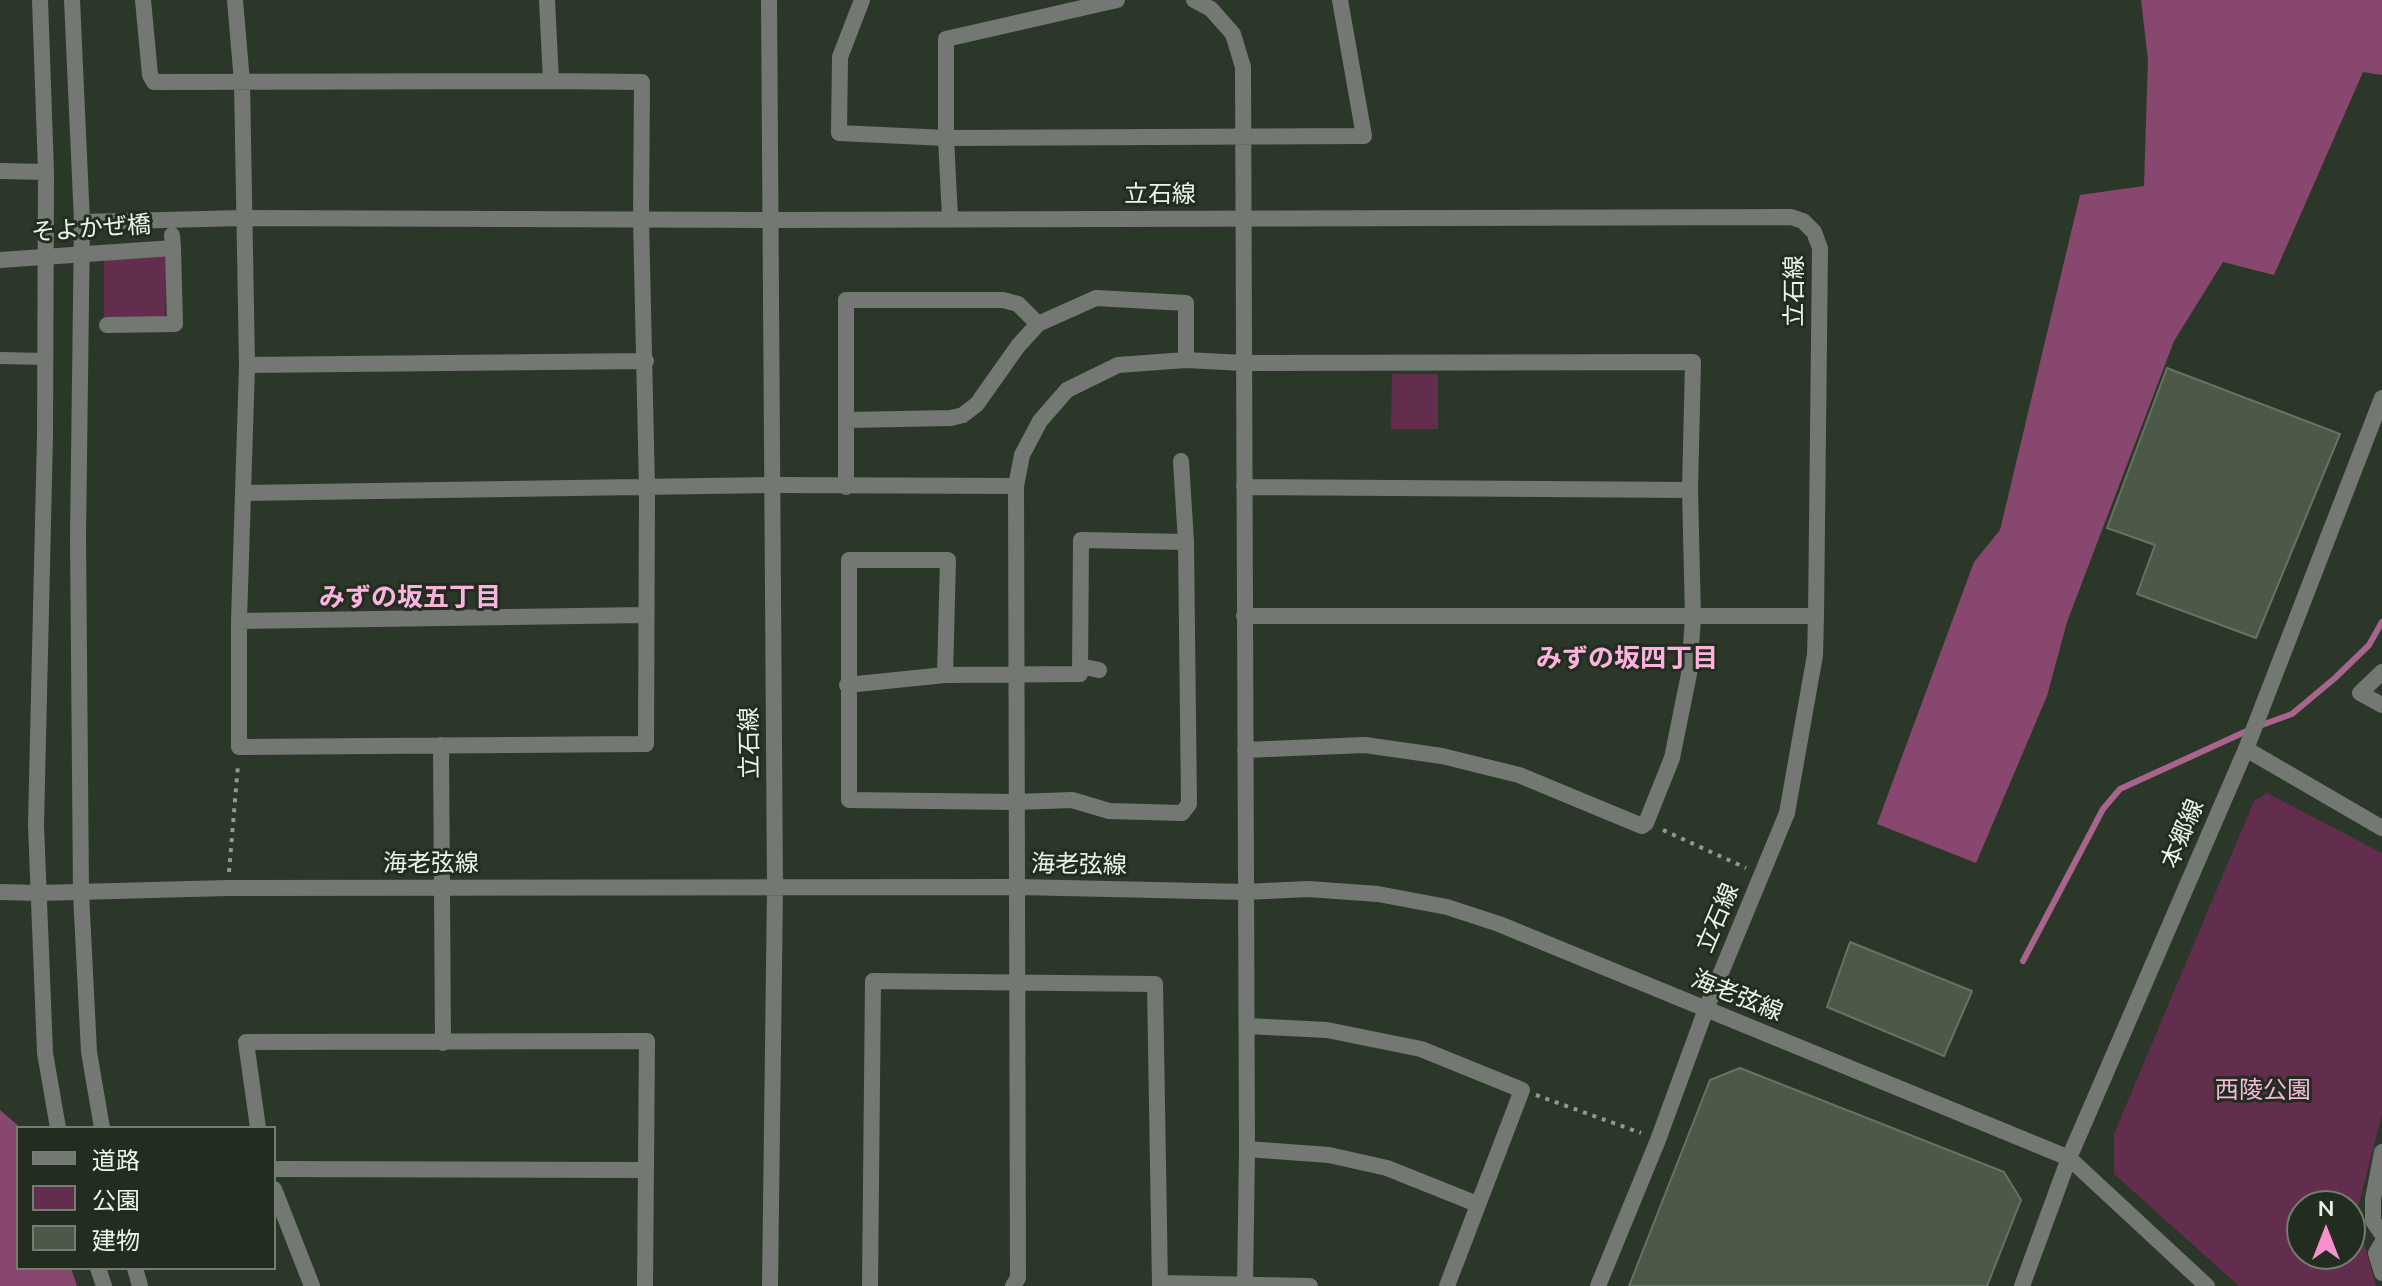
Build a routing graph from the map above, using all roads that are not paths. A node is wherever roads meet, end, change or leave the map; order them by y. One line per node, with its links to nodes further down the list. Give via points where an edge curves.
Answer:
1 (40, 0): 16 (street)
2 (72, 0): 22 (street)
3 (143, 0): 12 (street, via 154,82)
4 (235, 0): 12 (street)
5 (547, 0): 11 (street)
6 (769, 0): 21 (street)
7 (862, 0): 14 (street, via 840,57 839,133)
8 (1117, 0): 14 (street, via 946,39)
9 (1194, 0): 13 (street, via 1211,9 1233,34 1243,67)
10 (1340, 0): 13 (street, via 1364,136)
11 (551, 81): 12 (street); 19 (street, via 642,82)
12 (242, 82): 17 (street)
13 (1244, 135): 14 (street); 20 (street)
14 (946, 138): 18 (street)
15 (0, 171): 16 (street)
16 (46, 172): 27 (street)
17 (243, 218): 19 (street); 22 (street); 31 (street)
18 (950, 218): 20 (street, 立石線); 21 (street, 立石線)
19 (641, 219): 21 (street); 29 (street)
20 (1245, 219): 30 (street); 45 (street, 立石線, via 1803,221 1820,248)
21 (770, 220): 35 (street, 立石線)
22 (82, 222): 66 (street)
23 (0, 260): 25 (street, そよかぜ橋, bridge, via 172,241 175,324)
24 (1038, 324): 28 (street, via 1096,298 1186,303); 33 (street, via 963,415); 33 (street, via 1018,304 1003,300 846,300)
25 (107, 325)
26 (0, 358): 27 (lane)
27 (45, 359): 65 (street)
28 (1186, 360): 30 (street); 36 (street, via 1118,365 1067,390 1040,421 1022,455)
29 (646, 361): 31 (street); 39 (street)
30 (1244, 363): 38 (street); 40 (street, via 1693,362)
31 (247, 365): 41 (street)
32 (2382, 398): 55 (street, 本郷線)
33 (847, 420): 37 (street)
34 (1181, 461): 42 (street)
35 (771, 485): 37 (street); 39 (street); 62 (street, 立石線)
36 (1016, 486): 37 (street); 51 (street)
37 (846, 487)
38 (1244, 487): 40 (street); 44 (street)
39 (647, 489): 41 (street); 43 (street)
40 (1690, 490): 46 (street)
41 (243, 493): 47 (street)
42 (1186, 542): 48 (street, via 1081,540); 58 (street, via 1189,804 1182,813 1109,811 1072,800)
43 (646, 615): 47 (street); 56 (street, via 646,744)
44 (1244, 616): 46 (street); 57 (street)
45 (1816, 616): 46 (street); 68 (street, 立石線, via 1787,813)
46 (1693, 618): 57 (street, via 1689,674 1672,758 1642,826 1519,775 1442,756 1365,745)
47 (239, 621): 56 (street, via 239,747)
48 (1080, 666): 49 (street); 51 (street, via 1080,674)
49 (1099, 670)
50 (2382, 672): 54 (street, via 2360,693)
51 (1015, 674): 52 (street); 58 (street)
52 (945, 675): 53 (street); 53 (street, via 948,560 849,560)
53 (847, 685): 58 (street, via 849,800)
54 (2382, 705)
55 (2248, 744): 59 (street); 76 (street, 本郷線)
56 (441, 745): 61 (street)
57 (1245, 750): 64 (street)
58 (1016, 802): 60 (street)
59 (2382, 828)
60 (1018, 887): 62 (street, 海老弦線); 64 (street, 海老弦線); 67 (street)
61 (442, 888): 62 (street, 海老弦線); 66 (street, 海老弦線); 70 (street)
62 (775, 888): 89 (street, 立石線)
63 (0, 892): 65 (street, 海老弦線)
64 (1245, 892): 68 (street, 海老弦線, via 1378,894 1447,907); 69 (street)
65 (38, 893): 66 (street, 海老弦線); 71 (street, via 45,1053)
66 (81, 893): 72 (street, via 89,1052)
67 (1017, 983): 84 (street, via 1155,984); 90 (street, via 873,981); 91 (street, via 1018,1278)
68 (1706, 1009): 76 (street, 海老弦線); 94 (street, 立石線)
69 (1247, 1026): 74 (street); 80 (street, via 1327,1030 1421,1049 1522,1090)
70 (443, 1043): 73 (street, via 246,1042); 78 (street, via 647,1041)
71 (58, 1126)
72 (102, 1126)
73 (258, 1126)
74 (1247, 1149): 80 (street, via 1329,1155 1387,1168); 85 (street)
75 (2382, 1152): 81 (street, via 2373,1199 2373,1221)
76 (2069, 1158): 86 (street); 95 (street, 本郷線)
77 (276, 1169): 78 (street)
78 (645, 1170): 88 (street)
79 (276, 1194): 87 (street)
80 (1477, 1204): 93 (street)
81 (2382, 1234)
82 (2382, 1243): 83 (street, via 2376,1253)
83 (2382, 1273)
84 (1161, 1285): 85 (street)
85 (1245, 1285): 92 (street)
86 (2204, 1285)
87 (312, 1286)
88 (645, 1286)
89 (770, 1286)
90 (870, 1286)
91 (1013, 1286)
92 (1310, 1286)
93 (1447, 1286)
94 (1598, 1286)
95 (2022, 1286)

